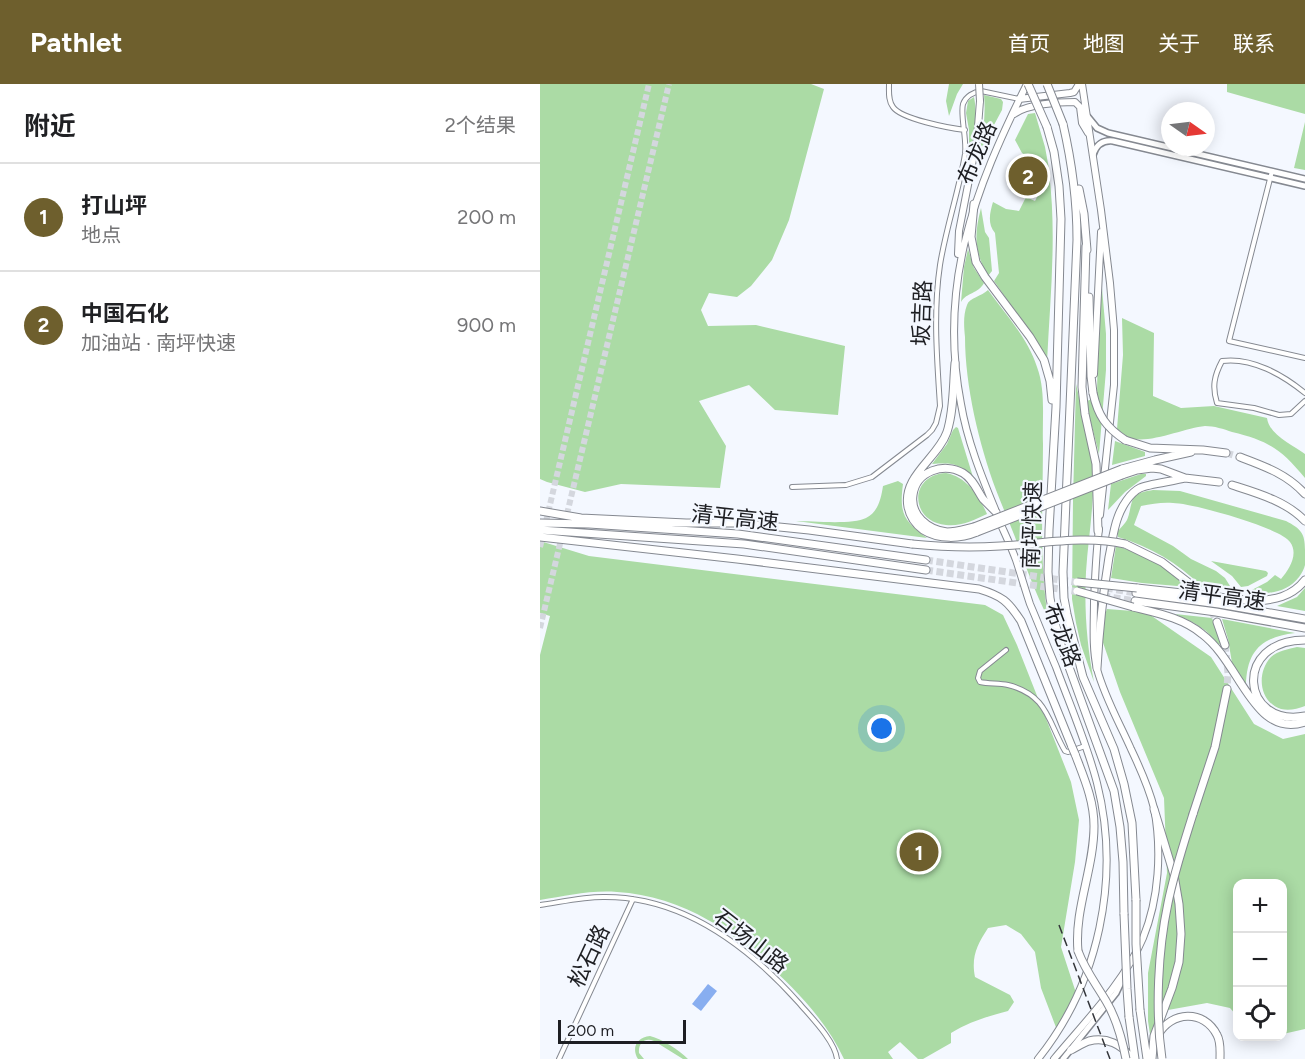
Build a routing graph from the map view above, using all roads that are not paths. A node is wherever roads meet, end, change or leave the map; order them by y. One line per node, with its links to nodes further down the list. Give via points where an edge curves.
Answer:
1 (889, 84): 10 (street, via 890,103 902,115)
2 (979, 84): 21 (main road, bridge, via 979,125 959,231)
3 (1027, 84): 6 (main road, 布龙路); 27 (highway, 南坪快速, bridge, via 1047,128 1059,186)
4 (1047, 84): 14 (highway, 南坪快速, bridge)
5 (1081, 84): 6 (main road, via 1070,93); 9 (main road, 布龙路)
6 (1019, 99): 7 (main road, via 1025,105); 8 (main road, 布龙路); 10 (street, 坂吉路, via 984,91 973,93 963,104)
7 (1037, 106): 8 (main road); 11 (main road, via 1077,103)
8 (1012, 116): 18 (main road, 布龙路)
9 (1088, 117): 11 (main road, 布龙路); 12 (main road, via 1100,130)
10 (965, 130): 35 (street, 坂吉路, via 964,159 940,266 935,342 940,406 936,423 927,435 866,480 846,485)
11 (1091, 139): 13 (main road, 布龙路)
12 (1122, 140): 13 (main road, via 1101,143); 15 (main road)
13 (1093, 156): 19 (main road, 布龙路)
14 (1072, 161): 20 (highway, via 1084,214); 77 (highway, 南坪快速, bridge, via 1077,240 1064,598 1083,677 1114,750 1132,823 1140,1010)
15 (1271, 174): 16 (main road); 17 (main road); 22 (street, via 1229,340)
16 (1305, 179)
17 (1305, 186)
18 (974, 204): 21 (main road, 布龙路); 27 (highway, via 971,237 976,262 1044,360 1050,381)
19 (1101, 210): 24 (main road); 43 (main road, 布龙路, via 1115,357)
20 (1086, 246): 24 (highway); 43 (highway, via 1082,399 1096,464)
21 (958, 270): 23 (main road, 布龙路, via 953,319)
22 (1305, 358)
23 (955, 363): 38 (main road, 布龙路, via 961,406); 41 (highway, via 947,432 913,480 907,504 914,520 933,535 968,536)
24 (1093, 393): 28 (highway, bridge, via 1101,417 1125,440 1150,448)
25 (1305, 393): 26 (street, via 1281,376 1233,359 1222,361 1214,392 1217,403 1279,415 1291,414)
26 (1305, 401)
27 (1054, 435): 76 (highway, 南坪快速, bridge, via 1050,598 1061,645 1114,791 1123,862)
28 (1203, 450): 29 (highway); 31 (highway)
29 (1226, 453)
30 (1240, 457): 36 (highway, via 1284,475)
31 (1122, 472): 32 (highway, via 1152,468); 41 (highway, bridge)
32 (1185, 478): 33 (highway); 59 (highway, via 1141,488 1123,506 1108,565)
33 (1219, 482)
34 (1232, 485): 39 (highway, via 1282,504)
35 (792, 487)
36 (1305, 494)
37 (540, 511): 49 (highway, bridge, via 592,519 740,523 947,547 1114,542 1162,562)
38 (996, 512): 41 (highway, via 961,472 937,469 921,478 913,495 921,520 946,532); 63 (main road, 布龙路)
39 (1303, 519)
40 (540, 523): 45 (highway, 清平高速, via 738,534)
41 (975, 529)
42 (540, 530): 46 (highway, 清平高速, via 744,544)
43 (1098, 531): 59 (main road, 布龙路, via 1093,631)
44 (540, 537): 75 (highway, bridge, via 979,589 1001,597 1021,621 1090,797 1094,824 1076,935 1078,951 1114,1016)
45 (926, 560)
46 (926, 570)
47 (1305, 580): 51 (highway, via 1286,596 1268,600)
48 (1077, 582): 51 (highway, bridge)
49 (1193, 586)
50 (1077, 591): 52 (highway, bridge)
51 (1137, 591): 53 (highway, 清平高速)
52 (1134, 604): 55 (highway, 清平高速, via 1215,612); 62 (highway, via 1202,634 1264,714 1287,724)
53 (1305, 619)
54 (1217, 622): 57 (highway)
55 (1305, 628)
56 (1305, 640): 61 (highway, via 1267,650 1257,663 1254,689 1270,711 1294,718)
57 (1225, 645)
58 (1006, 650): 63 (street, via 981,671 980,682 1007,684 1031,695 1053,723 1065,751)
59 (1097, 668): 64 (main road, 布龙路)
60 (1227, 689): 79 (highway, bridge, via 1215,747 1168,904 1159,995)
61 (1305, 716)
62 (1305, 722)
63 (1085, 746): 72 (main road, 布龙路, via 1097,782 1104,823 1104,902 1093,954 1075,1002)
64 (1154, 809): 67 (main road, 布龙路, via 1159,864 1156,888 1143,938); 68 (highway, via 1174,875 1181,934 1179,962 1154,1036)
65 (634, 899): 66 (street, 石场山路, via 590,897); 70 (street, 松石路); 71 (street, 石场山路, via 674,909 723,935 794,998 836,1051)
66 (540, 905)
67 (1131, 961): 69 (main road, via 1116,993); 73 (main road, 布龙路)
68 (1154, 1049): 78 (highway); 80 (highway, via 1162,1027 1179,1017 1190,1016 1201,1019 1216,1032)
69 (1071, 1050): 74 (main road); 76 (highway, via 1090,1041 1105,1040)
70 (559, 1059)
71 (837, 1059)
72 (1038, 1059)
73 (1054, 1059)
74 (1064, 1059)
75 (1126, 1059)
76 (1133, 1059)
77 (1147, 1059)
78 (1152, 1059)
79 (1162, 1059)
80 (1220, 1059)

